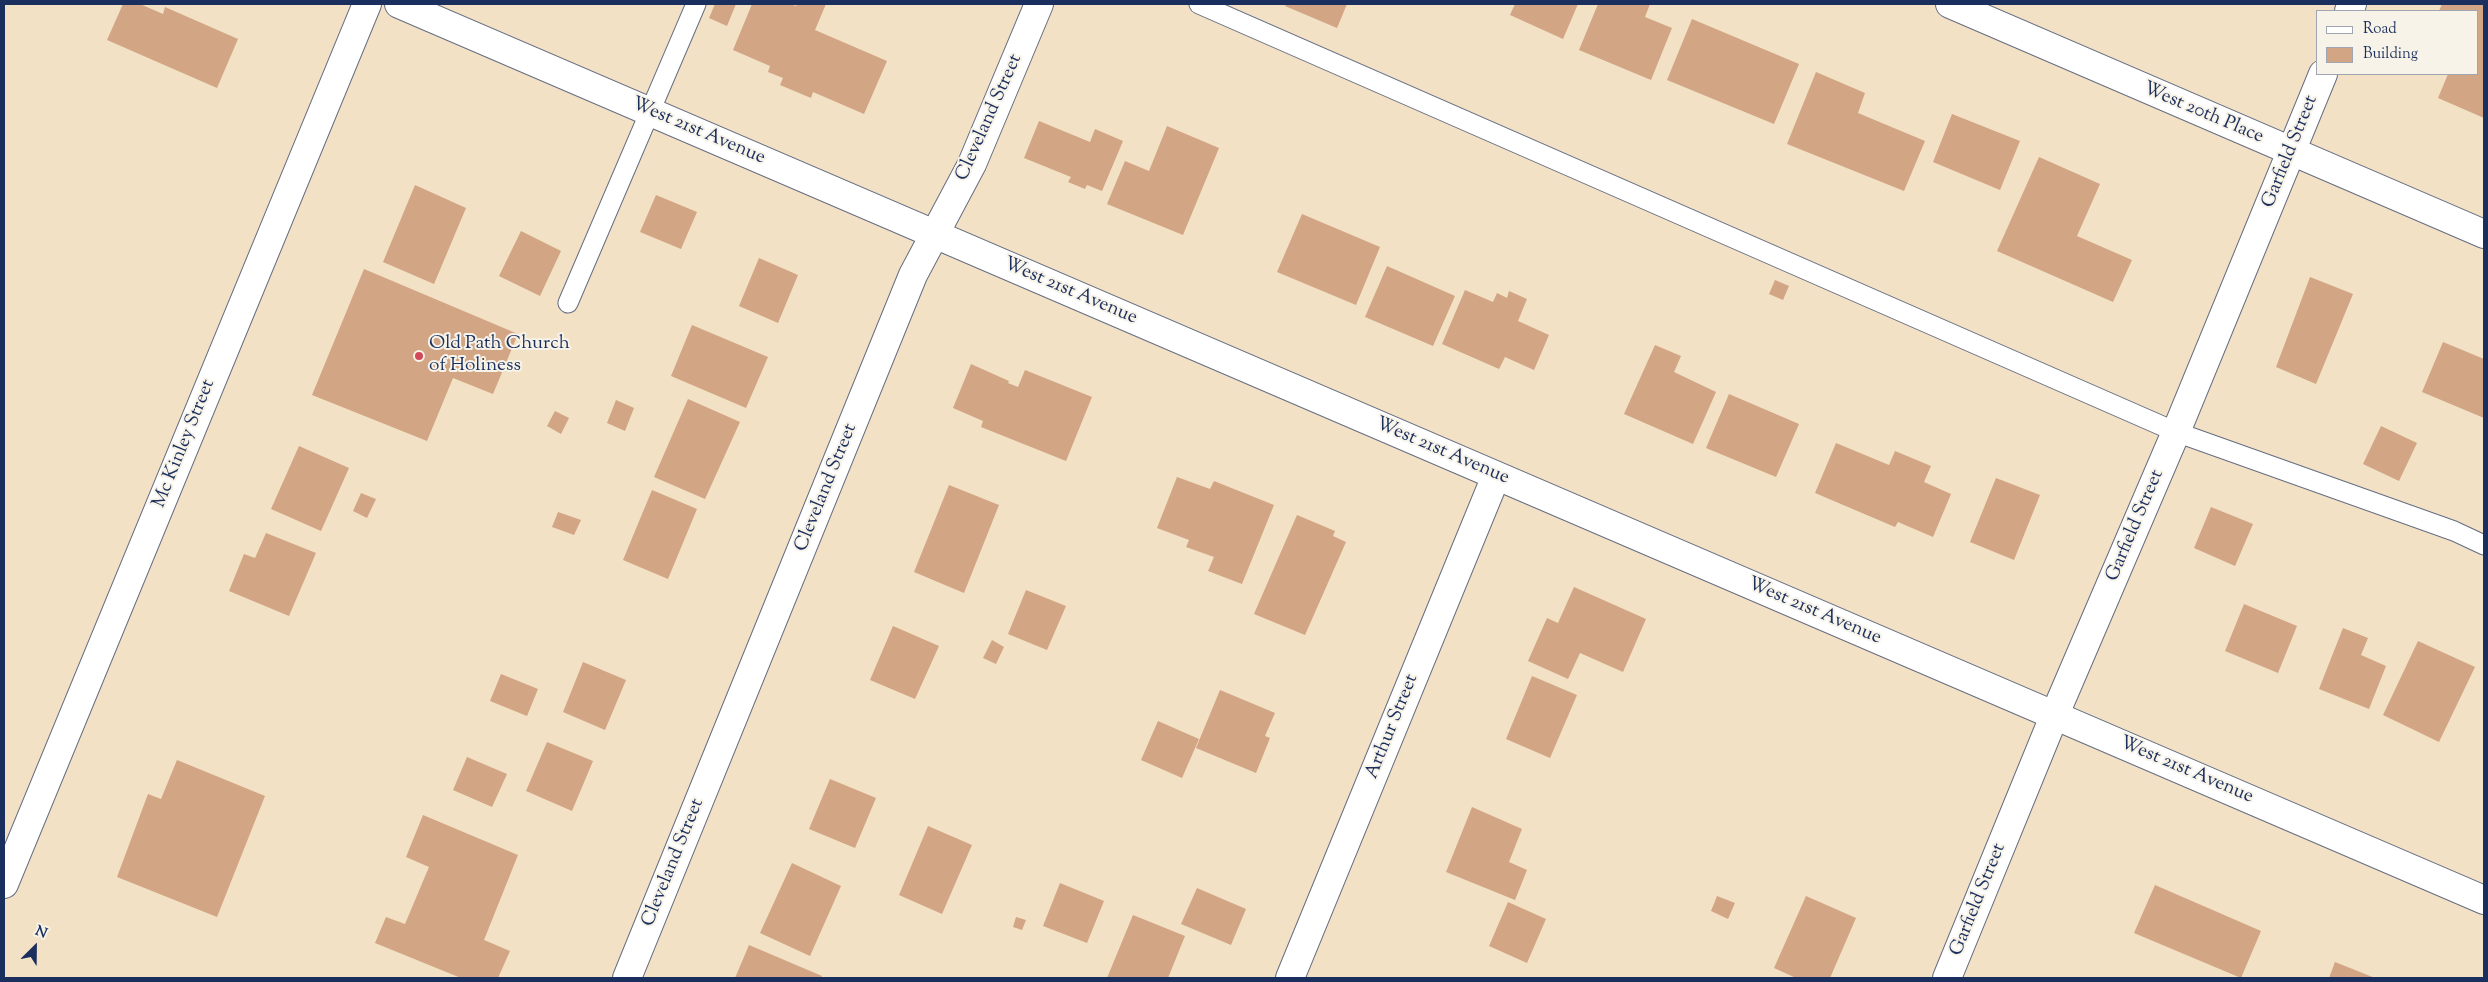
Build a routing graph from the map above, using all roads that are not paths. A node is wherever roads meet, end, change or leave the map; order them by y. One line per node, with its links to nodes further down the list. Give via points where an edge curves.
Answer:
1 (367, 4): 17 (street, Mc Kinley Street)
2 (399, 4): 8 (street, West 21st Avenue)
3 (696, 4): 8 (lane)
4 (1039, 4): 10 (street, Cleveland Street, via 972,164)
5 (1199, 4): 13 (lane)
6 (1950, 4): 9 (street, West 20th Place)
7 (2323, 75): 9 (street, Garfield Street)
8 (650, 111): 10 (street, West 21st Avenue); 12 (lane)
9 (2291, 152): 11 (street, West 20th Place); 13 (street, Garfield Street)
10 (936, 234): 14 (street, West 21st Avenue); 19 (street, Cleveland Street, via 914,275)
11 (2484, 234)
12 (568, 303)
13 (2176, 432): 15 (lane, via 2454,530); 16 (street, Garfield Street)
14 (1496, 476): 16 (street, West 21st Avenue); 20 (street, Arthur Street)
15 (2484, 545)
16 (2055, 714): 18 (street, West 21st Avenue); 21 (street, Garfield Street)
17 (4, 884)
18 (2484, 900)
19 (627, 978)
20 (1290, 978)
21 (1947, 978)

